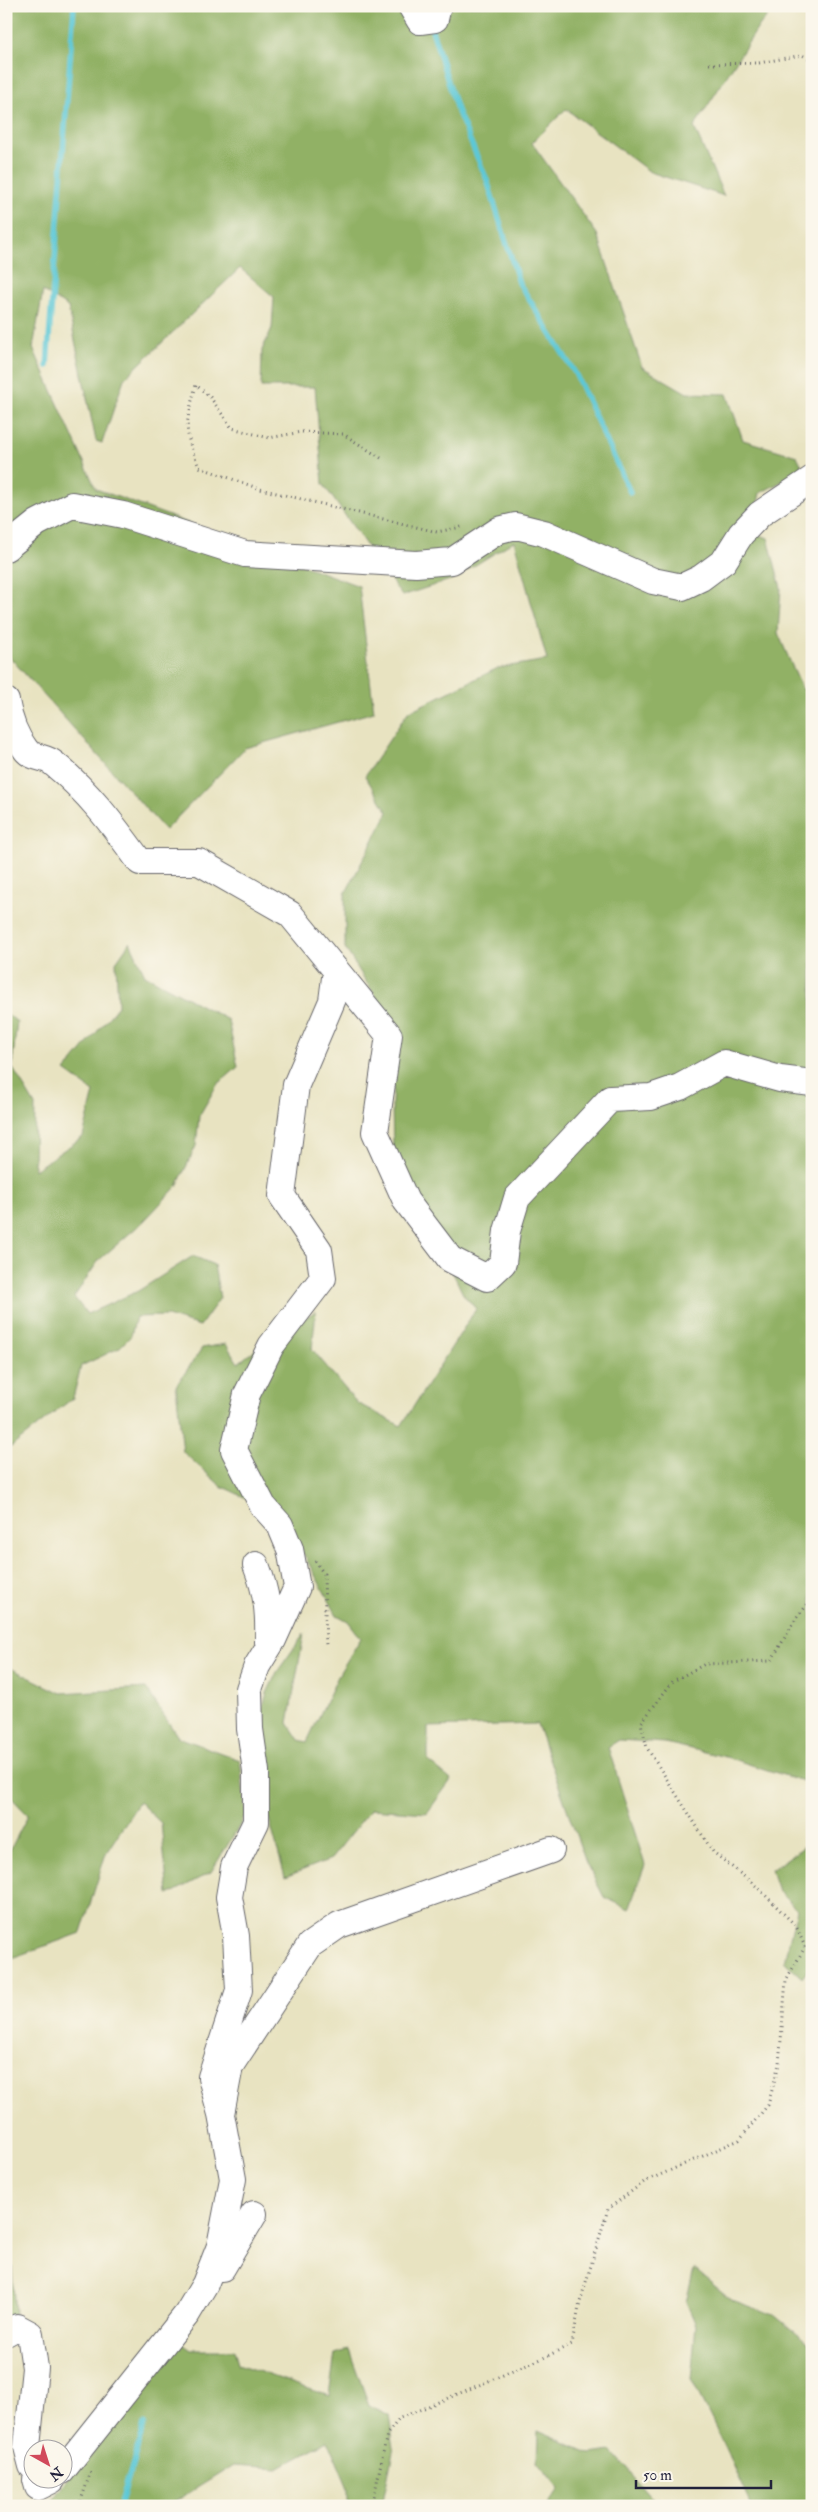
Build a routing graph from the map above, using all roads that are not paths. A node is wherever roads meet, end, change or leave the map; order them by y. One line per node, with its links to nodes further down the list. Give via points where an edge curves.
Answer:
1 (411, 6): 2 (street, via 420,21 435,19)
2 (438, 6)
3 (812, 479): 4 (street, via 760,514 741,534 724,562 682,587 653,581 544,533 516,526 499,530 452,561 416,564 245,554 123,516 72,505 36,523)
4 (6, 548)
5 (6, 700): 6 (street, via 10,724 27,752 52,762 86,794 110,820 140,862 199,862 290,914)
6 (336, 970): 7 (street, via 389,1035 375,1132 406,1201 450,1259 487,1278 503,1263 507,1231 517,1198 610,1099 651,1098 680,1087 724,1063 780,1079); 9 (street, via 332,1001 296,1084 282,1196 319,1250 323,1278 271,1346 247,1394 234,1450 263,1506 280,1525 290,1550 297,1587)
7 (812, 1083)
8 (256, 1565): 9 (street, via 265,1588 269,1614)
9 (268, 1648): 11 (street, via 249,1689 256,1771 256,1822 234,1866 229,1897 236,1936 239,1990 211,2077)
10 (551, 1850): 11 (street, via 339,1925 310,1945 230,2066)
11 (221, 2114): 13 (street, via 233,2179 220,2246)
12 (254, 2214): 13 (street, via 224,2265)
13 (205, 2284): 16 (street, via 187,2314)
14 (6, 2333): 15 (street, via 17,2327 30,2334 35,2368)
15 (28, 2440)
16 (72, 2458)

